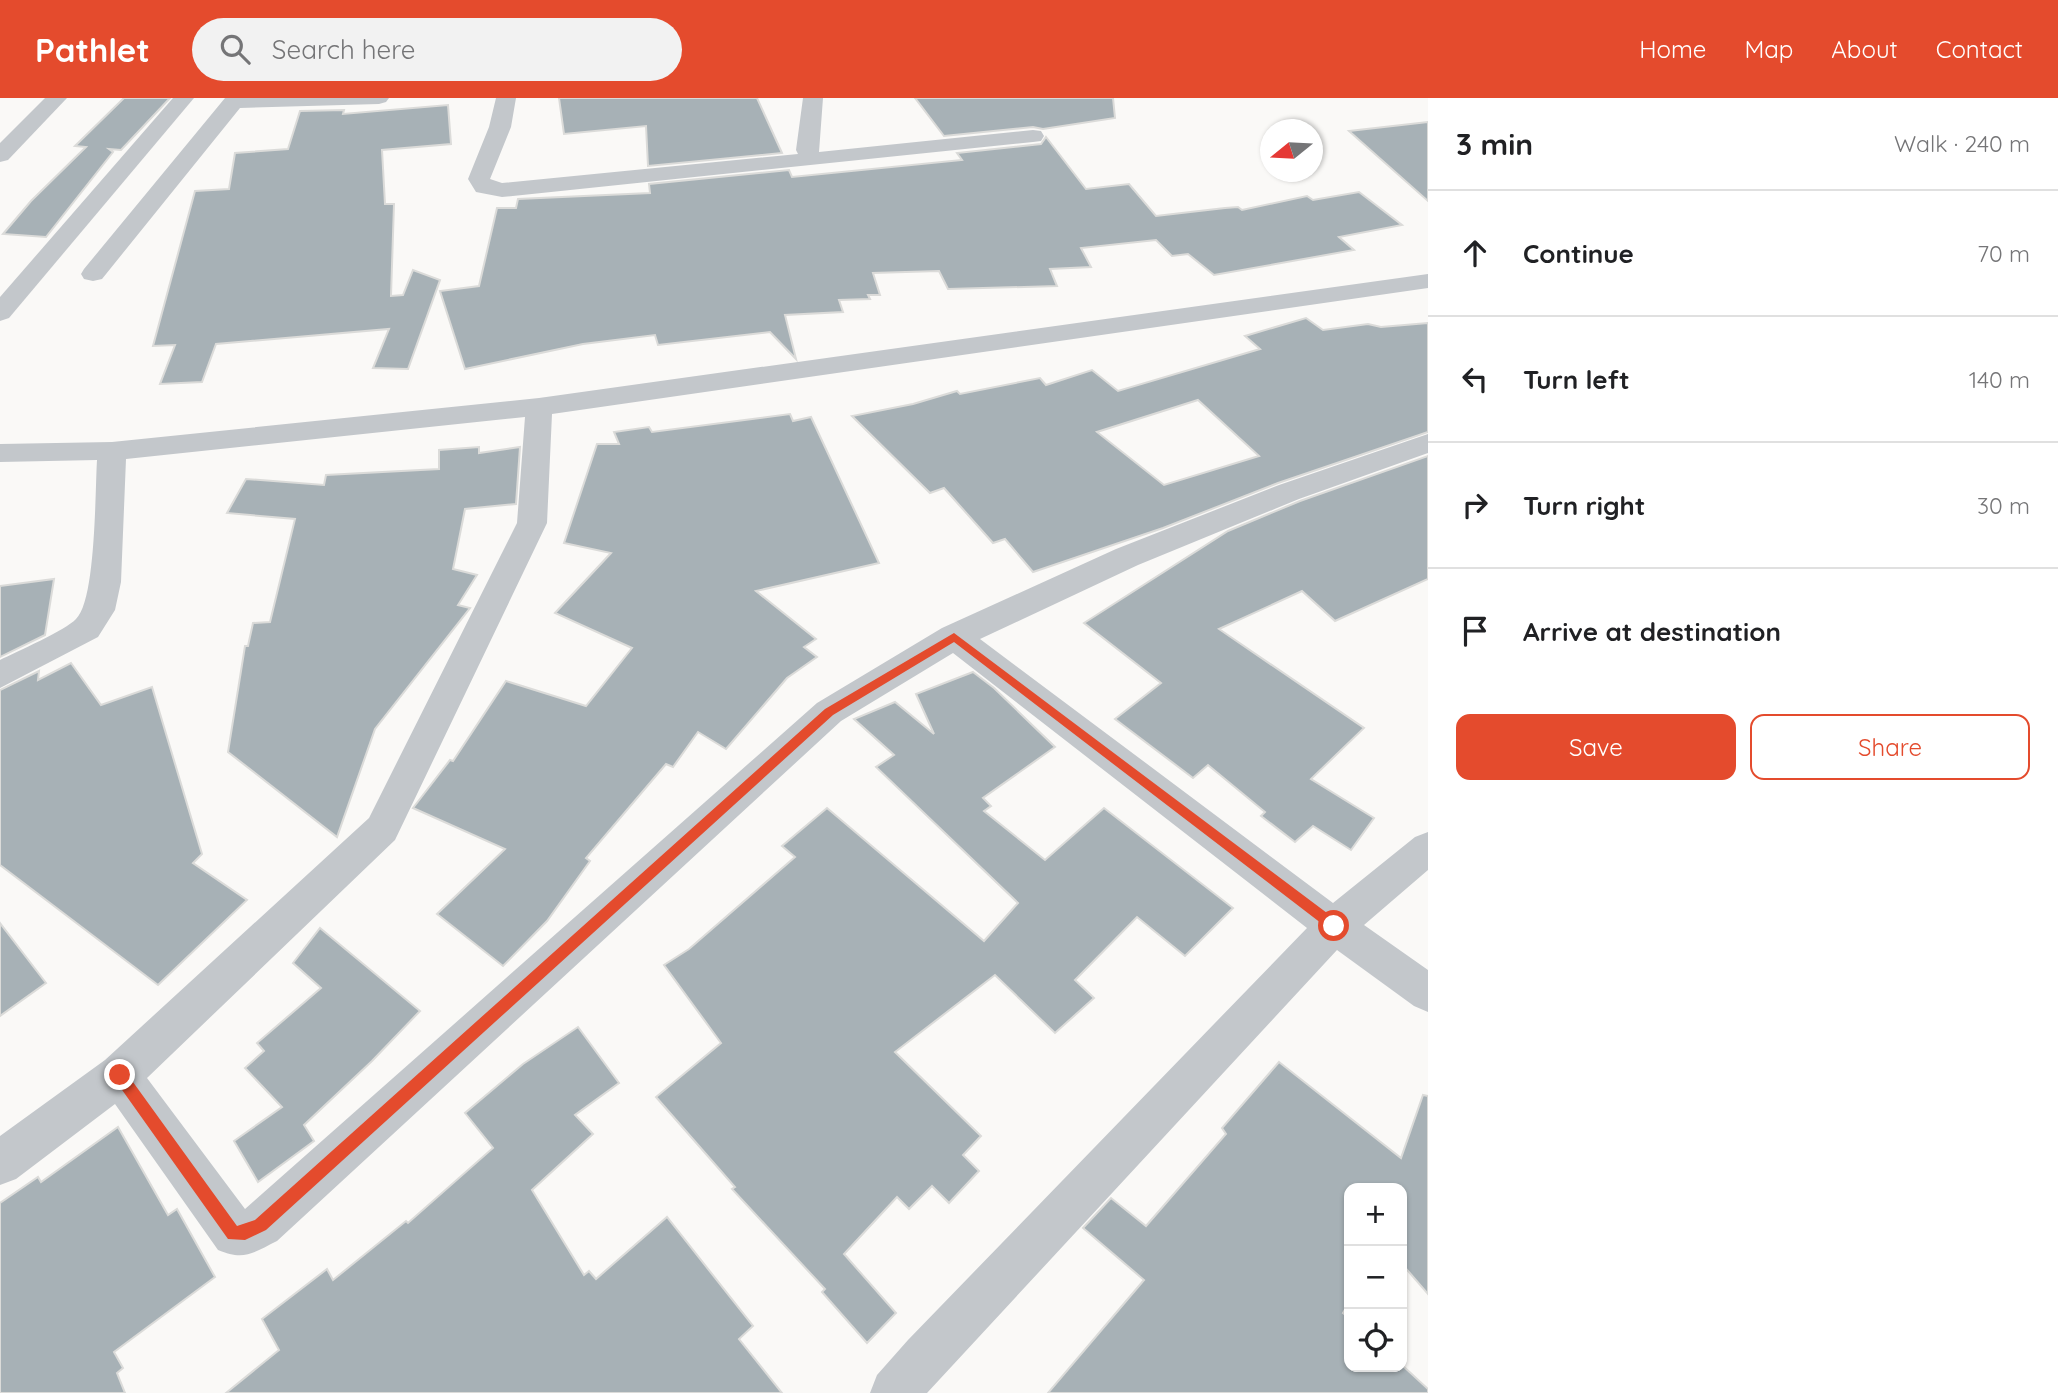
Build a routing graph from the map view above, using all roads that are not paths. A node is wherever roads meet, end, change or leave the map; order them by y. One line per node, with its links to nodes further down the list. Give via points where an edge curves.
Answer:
1 (57, 98): 8 (street)
2 (184, 98): 12 (street)
3 (379, 98): 6 (street)
4 (506, 98): 9 (street, via 479,179 484,187 538,188)
5 (814, 98): 9 (street, via 807,150)
6 (235, 100): 10 (street)
7 (1033, 136): 9 (street)
8 (0, 155)
9 (812, 159)
10 (93, 274)
11 (1428, 281): 13 (street)
12 (0, 313)
13 (539, 407): 15 (street); 22 (street, via 532,523 382,829)
14 (1428, 443): 17 (street, via 1164,542)
15 (112, 451): 16 (street); 18 (street, via 105,582 99,610 87,629)
16 (0, 453)
17 (954, 637): 20 (street); 22 (street, via 829,712 261,1225 234,1234)
18 (0, 675)
19 (1428, 848): 20 (street)
20 (1334, 926): 21 (street); 24 (street)
21 (1428, 993)
22 (120, 1075): 23 (street)
23 (0, 1163)
24 (895, 1393)

